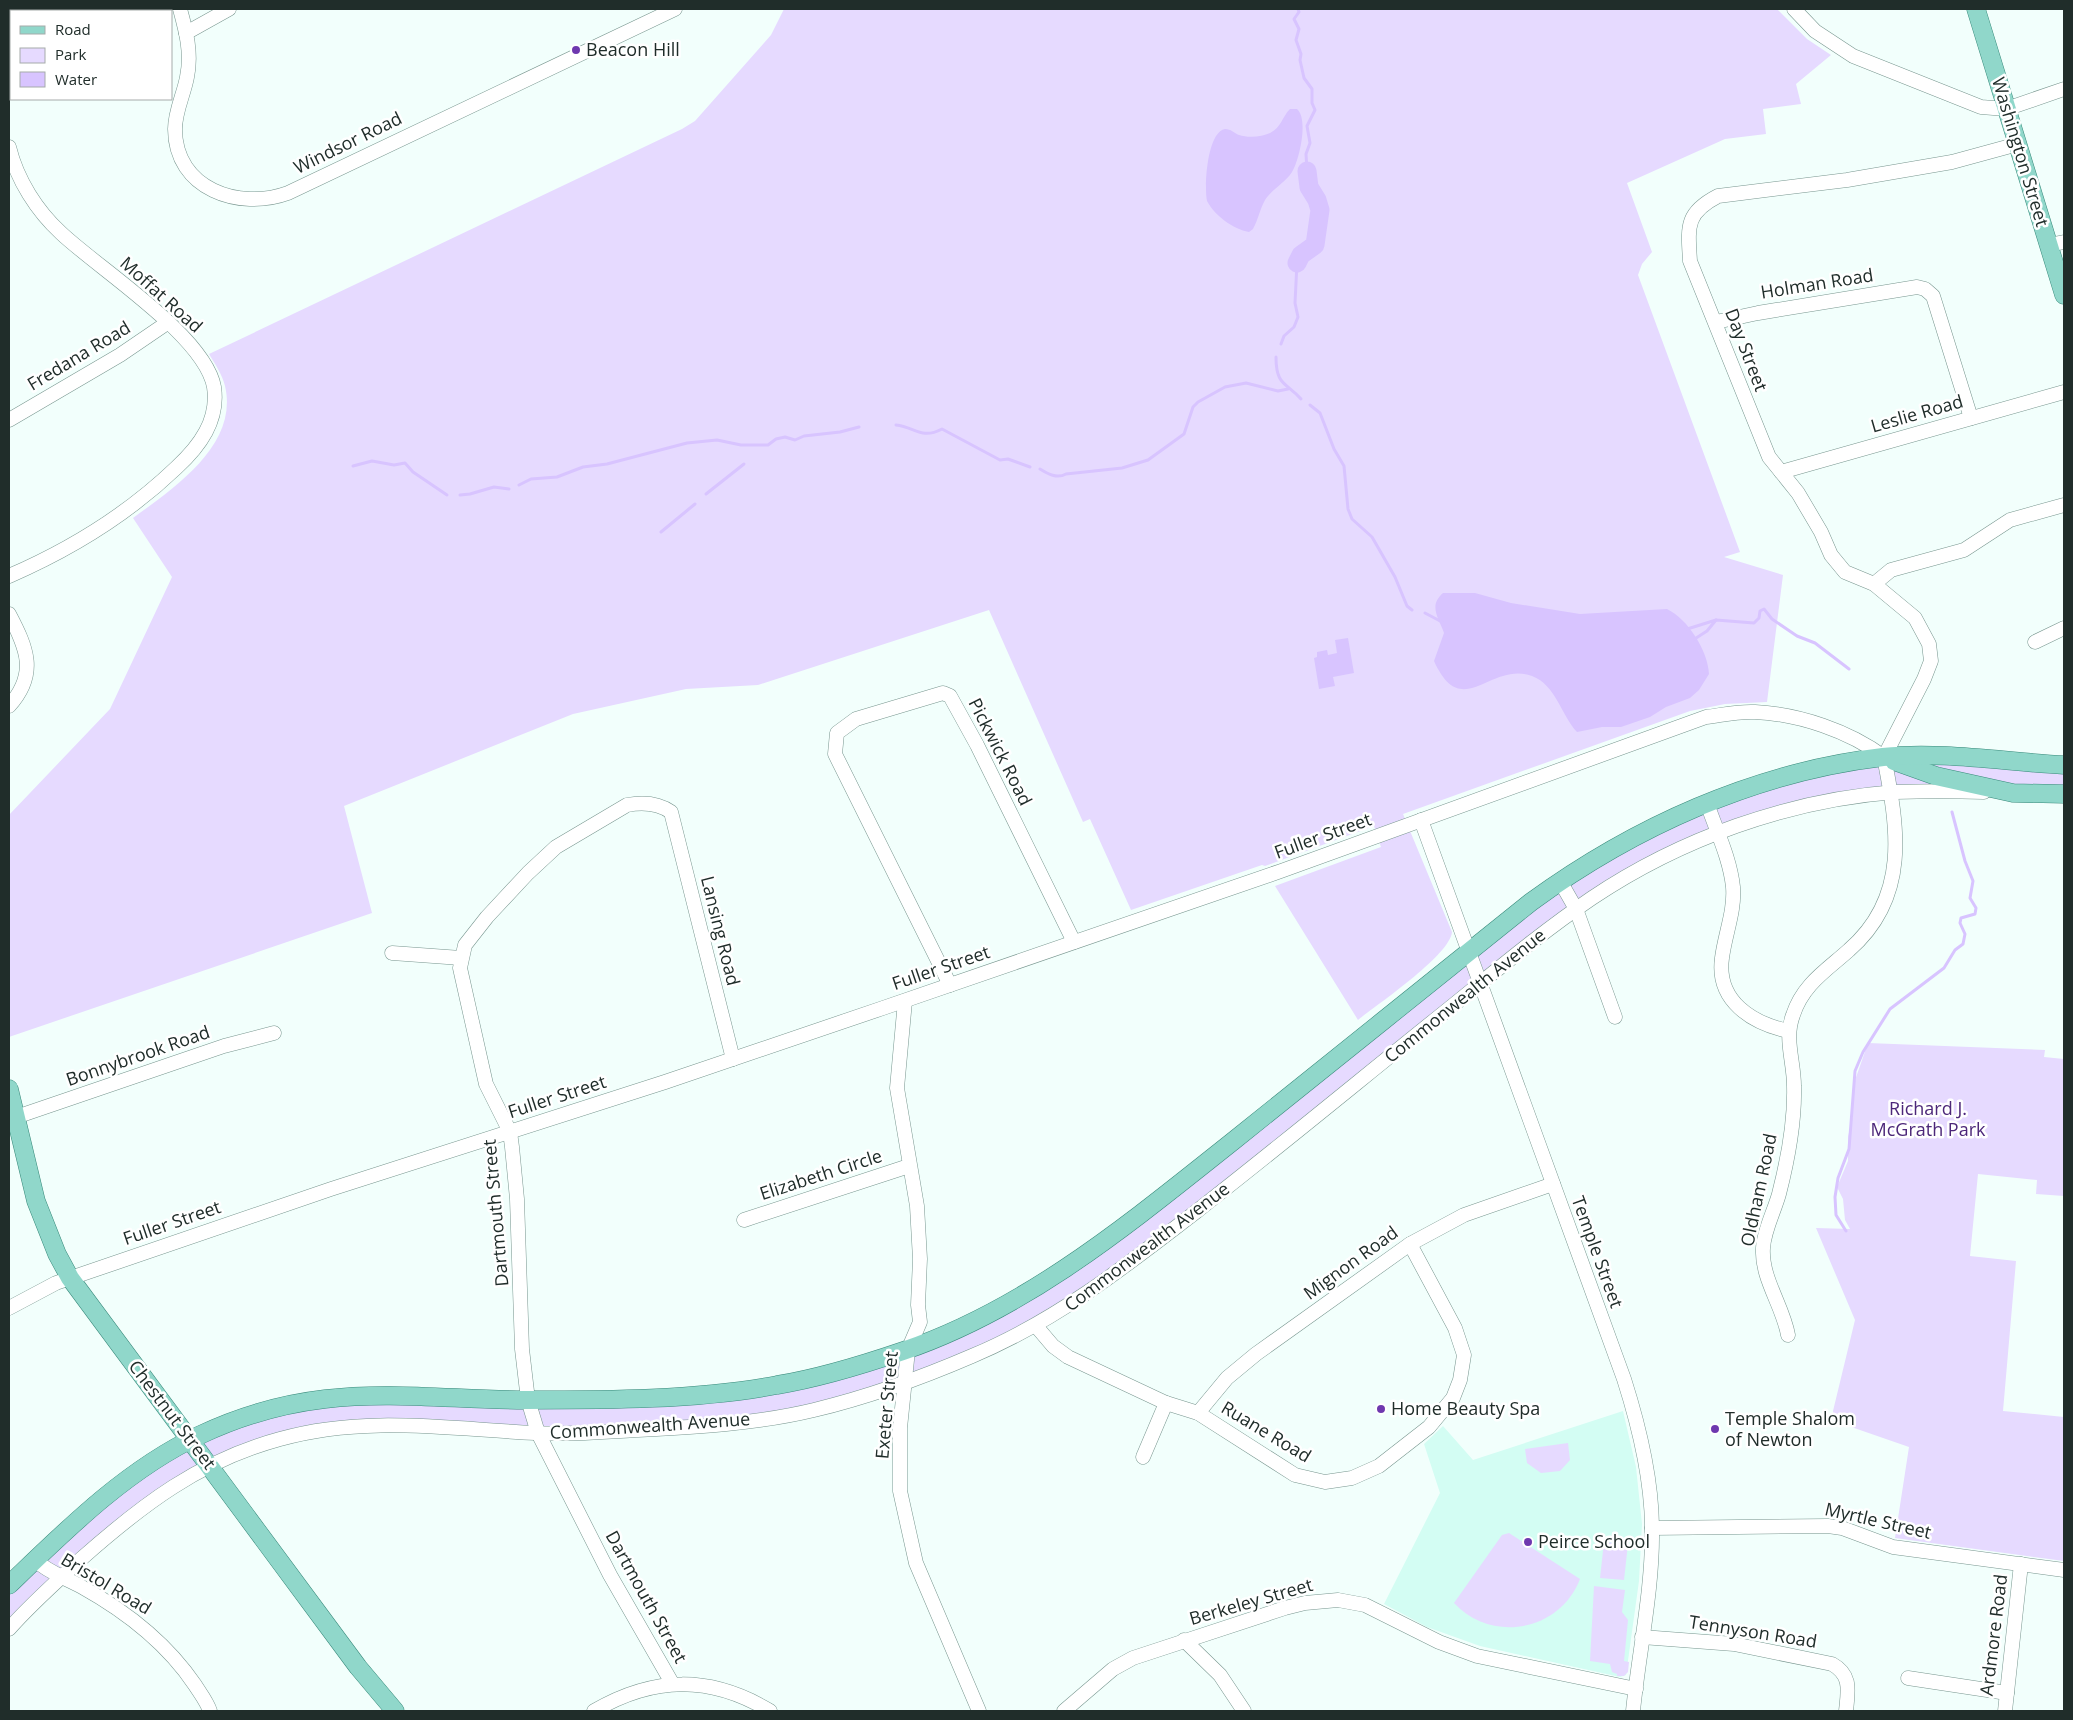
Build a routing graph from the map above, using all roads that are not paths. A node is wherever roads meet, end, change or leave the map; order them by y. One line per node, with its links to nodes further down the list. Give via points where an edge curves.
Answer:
1 (180, 9): 6 (street, Windsor Road)
2 (230, 9): 6 (street)
3 (675, 9): 6 (street, Windsor Road, via 288,193 257,200 223,196 210,190 194,175 177,145 176,115 189,62)
4 (1794, 9): 8 (street, via 1815,31 1853,56 1980,107)
5 (1976, 9): 8 (main road, Washington Street)
6 (186, 33)
7 (2064, 89): 8 (street)
8 (2006, 109): 9 (main road, Washington Street)
9 (2018, 144): 11 (main road, Washington Street); 13 (street, Day Street, via 1952,162 1848,180 1718,196 1704,204 1691,218 1688,238 1690,261)
10 (9, 147): 14 (street, Moffat Road, via 20,177 44,216)
11 (2057, 243): 12 (main road, Washington Street)
12 (2064, 295)
13 (1716, 322): 16 (street, Holman Road, via 1917,287 1925,289 1933,296); 18 (street, Day Street, via 1762,443)
14 (167, 323): 17 (street, Fredana Road, via 120,355); 20 (street, Moffat Road, via 192,347 213,384 214,409 204,438 186,460 127,509 75,542)
15 (2064, 392): 16 (street, Leslie Road)
16 (1971, 418): 18 (street, Leslie Road)
17 (9, 420)
18 (1780, 472): 21 (street, Day Street, via 1798,493 1821,532 1830,556 1845,572)
19 (2064, 506): 21 (street, via 2010,520 1964,550 1891,570)
20 (9, 576)
21 (1874, 584): 26 (street, Day Street, via 1915,618 1929,644 1931,661)
22 (9, 614): 25 (street, via 21,637 28,671 24,685)
23 (2064, 628): 24 (street)
24 (2035, 642)
25 (9, 706)
26 (1884, 757): 27 (main road, Commonwealth Avenue, via 1935,756); 28 (street, Oldham Road); 29 (main road, Commonwealth Avenue, via 1936,776); 31 (main road, Commonwealth Avenue, via 1775,780); 32 (street, Fuller Street, via 1867,745 1805,721 1756,712 1731,713 1681,725)
27 (2064, 765)
28 (1891, 793): 29 (street, Commonwealth Avenue); 33 (street, Commonwealth Avenue, via 1800,807); 44 (street, Oldham Road, via 1896,841 1888,898 1866,933 1814,980 1793,1013)
29 (2013, 793): 30 (main road, Commonwealth Avenue)
30 (2064, 794)
31 (1707, 803): 33 (street); 34 (main road, Commonwealth Avenue, via 1642,832)
32 (1421, 820): 36 (street, Fuller Street); 37 (street, Temple Street)
33 (1718, 833): 35 (street, Commonwealth Avenue, via 1646,866); 44 (street, via 1733,887 1721,964 1724,985 1742,1012 1764,1024)
34 (1560, 881): 35 (street); 37 (main road, Commonwealth Avenue)
35 (1576, 909): 40 (street, Commonwealth Avenue); 43 (street)
36 (1074, 942): 41 (street, Fuller Street); 41 (street, Pickwick Road, via 950,696 942,693 856,719 837,733 835,754)
37 (1470, 951): 40 (street, Temple Street); 58 (main road, Commonwealth Avenue, via 1171,1191 1090,1251 1002,1308)
38 (392, 953): 39 (street)
39 (461, 958): 46 (street, Lansing Road, via 465,945 487,917 556,847 627,805 653,804 671,812); 49 (street, Dartmouth Street, via 461,974 486,1084)
40 (1481, 983): 51 (street, Temple Street); 56 (street, Commonwealth Avenue, via 1122,1269)
41 (950, 985): 42 (street, Fuller Street)
42 (905, 1001): 46 (street, Fuller Street); 50 (street, Exeter Street, via 897,1088)
43 (1615, 1017)
44 (1788, 1031): 57 (street, Oldham Road, via 1794,1105 1783,1178 1763,1247 1766,1271 1783,1312)
45 (274, 1033): 48 (street, Bonnybrook Road, via 224,1046)
46 (733, 1059): 49 (street, Fuller Street)
47 (9, 1089): 48 (main road, Chestnut Street)
48 (16, 1117): 54 (main road, Chestnut Street, via 36,1201)
49 (510, 1132): 54 (street, Fuller Street, via 332,1188); 60 (street, Dartmouth Street, via 517,1199 522,1349)
50 (909, 1166): 52 (street, Elizabeth Circle); 58 (street, Exeter Street, via 919,1233 920,1322)
51 (1553, 1184): 53 (street, Mignon Road, via 1464,1215); 67 (street, Temple Street, via 1629,1393 1645,1463)
52 (744, 1220)
53 (1410, 1244): 62 (street, Mignon Road, via 1256,1354 1227,1378); 62 (street, Ruane Road, via 1455,1328 1464,1356 1455,1394 1418,1437 1361,1475 1334,1482 1316,1481 1290,1472)
54 (70, 1278): 55 (street, Fuller Street); 64 (main road, Chestnut Street)
55 (9, 1308)
56 (1036, 1326): 59 (street, Commonwealth Avenue); 61 (street, Ruane Road, via 1053,1346 1068,1357)
57 (1788, 1335)
58 (908, 1350): 59 (street, Exeter Street); 60 (main road, Commonwealth Avenue, via 774,1386 704,1394)
59 (906, 1384): 63 (street, Commonwealth Avenue, via 809,1412 762,1419 678,1428); 84 (street, Exeter Street, via 899,1457 900,1491 906,1524 916,1563)
60 (528, 1400): 63 (street, Dartmouth Street); 64 (main road, Commonwealth Avenue, via 399,1396 321,1399 251,1416)
61 (1166, 1402): 62 (street, Ruane Road); 65 (street)
62 (1198, 1413)
63 (538, 1433): 66 (street, Commonwealth Avenue, via 378,1424 334,1428 285,1437); 77 (street, Dartmouth Street, via 610,1576)
64 (190, 1440): 66 (main road, Chestnut Street); 68 (main road, Commonwealth Avenue, via 134,1475)
65 (1143, 1457)
66 (209, 1466): 71 (street, Commonwealth Avenue, via 137,1510); 81 (main road, Chestnut Street, via 358,1667)
67 (1652, 1528): 69 (street, Myrtle Street, via 1828,1526 1893,1547); 74 (street, Temple Street)
68 (35, 1560): 71 (street, Bristol Road); 72 (main road, Commonwealth Avenue)
69 (2022, 1564): 70 (street, Myrtle Street); 79 (street, Ardmore Road)
70 (2064, 1570)
71 (61, 1577): 73 (street, Commonwealth Avenue); 80 (street, Bristol Road, via 108,1603 152,1634 189,1676)
72 (9, 1585)
73 (9, 1629)
74 (1642, 1637): 78 (street, Temple Street); 88 (street, Tennyson Road, via 1734,1644 1832,1664 1846,1676 1849,1687)
75 (1184, 1640): 78 (street, Berkeley Street, via 1305,1603 1338,1600 1365,1605 1439,1642 1477,1656); 85 (street, Berkeley Street, via 1132,1658 1113,1669); 86 (street, via 1220,1675)
76 (1908, 1678): 79 (street)
77 (672, 1684): 82 (street, via 631,1693); 83 (street, via 725,1690)
78 (1636, 1689): 87 (street, Temple Street)
79 (2007, 1693): 89 (street, Ardmore Road)
80 (210, 1711)
81 (395, 1711)
82 (594, 1711)
83 (770, 1711)
84 (979, 1711)
85 (1064, 1711)
86 (1244, 1711)
87 (1633, 1711)
88 (1846, 1711)
89 (2005, 1711)

